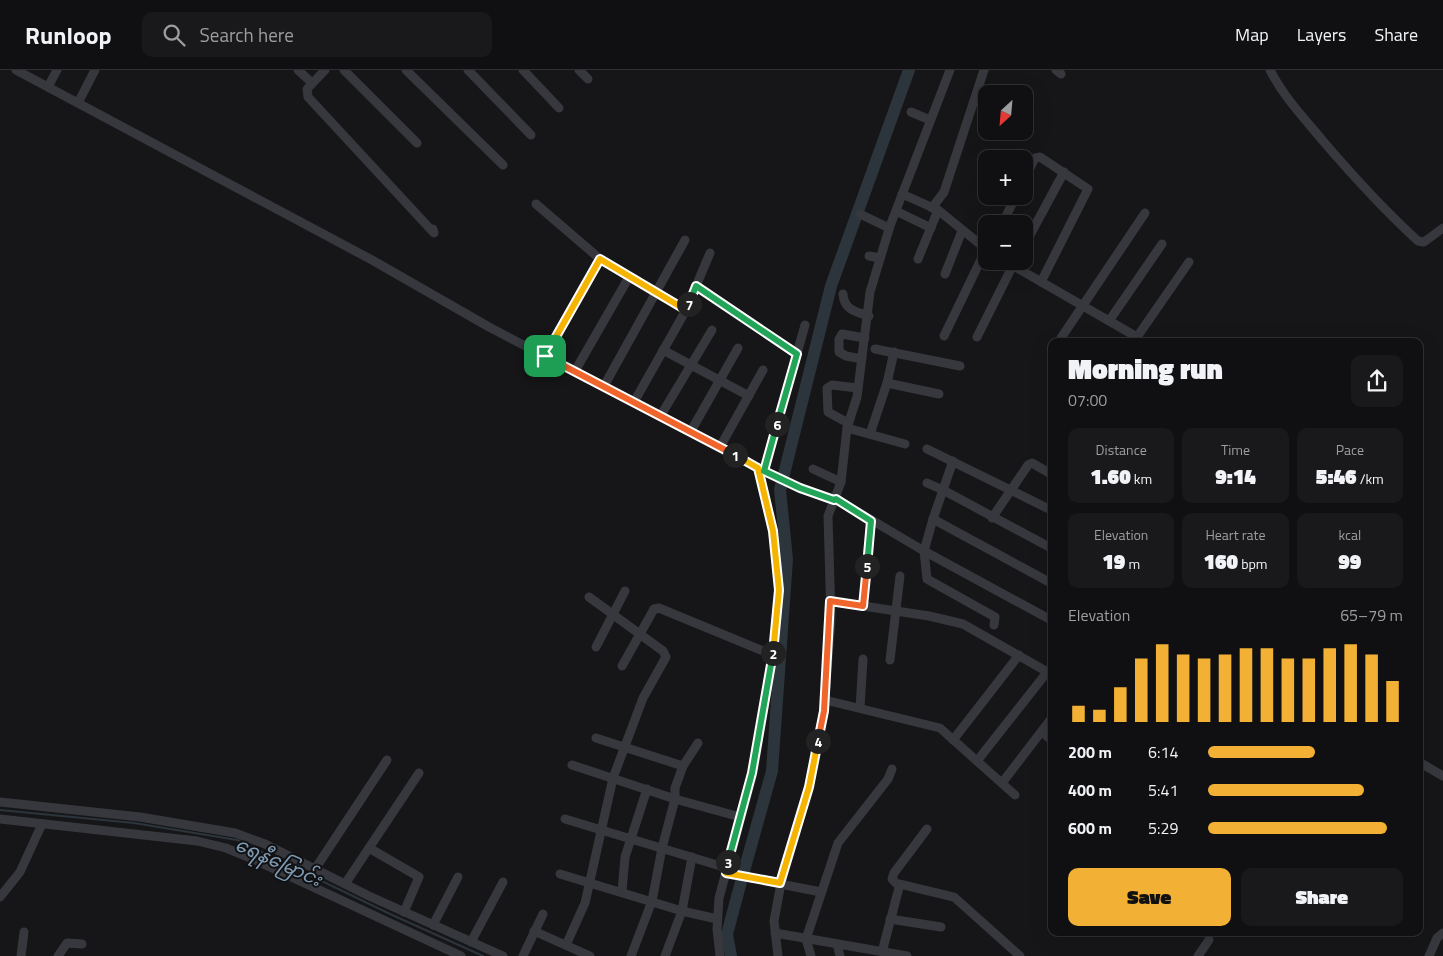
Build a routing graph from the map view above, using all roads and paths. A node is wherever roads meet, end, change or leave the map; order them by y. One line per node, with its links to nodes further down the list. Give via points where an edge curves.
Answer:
1 (16, 70): 16 (street)
2 (57, 70): 16 (street)
3 (95, 70): 17 (street)
4 (298, 70): 15 (street)
5 (325, 70): 15 (street)
6 (344, 70): 22 (street)
7 (406, 70): 24 (street)
8 (468, 70): 21 (street)
9 (523, 70): 18 (street)
10 (580, 70): 14 (street)
11 (950, 70): 20 (street)
12 (984, 70): 28 (street, via 944,192)
13 (1270, 70): 34 (street, via 1276,84 1299,113 1363,187 1409,233 1424,242)
14 (588, 79)
15 (312, 83): 35 (street, via 306,92 311,101 434,233)
16 (48, 87): 17 (street)
17 (78, 103): 71 (street)
18 (559, 108)
19 (911, 112): 20 (street)
20 (930, 120): 26 (street)
21 (532, 135)
22 (417, 143)
23 (1033, 164): 25 (street, via 1037,157)
24 (503, 165)
25 (1064, 172): 36 (street); 52 (street, via 1085,186 1088,192)
26 (902, 194): 28 (street); 29 (street)
27 (536, 204): 44 (street)
28 (935, 209): 33 (street); 37 (street)
29 (896, 211): 32 (street); 33 (street)
30 (1145, 213): 56 (street)
31 (860, 214): 32 (street)
32 (890, 228): 43 (street)
33 (931, 228): 45 (street)
34 (1443, 228)
35 (434, 229)
36 (1033, 229)
37 (962, 230): 39 (street); 50 (street)
38 (685, 240): 54 (street)
39 (978, 243)
40 (1162, 244): 59 (street)
41 (710, 253): 53 (street)
42 (869, 256): 43 (street)
43 (880, 258): 58 (street, via 870,292)
44 (600, 259): 51 (street); 71 (street)
45 (918, 259)
46 (1189, 262): 59 (street, via 1140,335 1134,336)
47 (978, 266): 62 (street)
48 (1008, 270): 63 (street)
49 (1022, 270): 52 (street)
50 (945, 274)
51 (628, 277): 54 (street); 76 (street)
52 (1041, 282): 56 (street)
53 (696, 286): 57 (street); 70 (street)
54 (655, 293): 57 (street); 79 (street)
55 (844, 294): 58 (street, via 849,309)
56 (1082, 306): 59 (street); 65 (street)
57 (686, 310): 68 (street)
58 (869, 316): 64 (street)
59 (1109, 321)
60 (805, 325): 70 (street)
61 (712, 330): 73 (street)
62 (944, 336)
63 (977, 337)
64 (865, 338): 72 (street); 72 (street, via 842,334 839,339 840,352)
65 (1060, 338)
66 (738, 348): 77 (street)
67 (875, 349): 69 (street)
68 (663, 350): 73 (street); 83 (street)
69 (894, 352): 74 (street); 78 (street)
70 (797, 354): 92 (street)
71 (545, 356): 76 (street)
72 (862, 359): 80 (street)
73 (691, 366): 77 (street); 84 (street)
74 (960, 366)
75 (763, 370): 82 (street)
76 (575, 371): 79 (street)
77 (719, 381): 82 (street); 86 (street)
78 (887, 384): 81 (street); 87 (street)
79 (604, 386): 83 (street)
80 (858, 388): 85 (street); 85 (street, via 832,385 827,388 828,412)
81 (939, 394)
82 (749, 396): 89 (street)
83 (634, 402): 84 (street)
84 (661, 415): 86 (street)
85 (848, 425): 87 (street); 95 (street)
86 (691, 432): 89 (street)
87 (870, 434): 88 (street)
88 (905, 444)
89 (720, 447): 92 (street)
90 (927, 449): 91 (street)
91 (953, 461): 97 (street); 98 (street)
92 (761, 469): 99 (street); 118 (street, via 773,531 779,590)
93 (813, 469): 95 (street)
94 (1048, 472): 98 (street, via 1032,463)
95 (841, 482): 99 (street)
96 (927, 483): 97 (street)
97 (943, 490): 101 (street); 102 (street)
98 (1012, 490): 100 (street); 101 (street)
99 (835, 500): 103 (street); 110 (street, via 828,516)
100 (1048, 508)
101 (992, 518): 104 (street)
102 (934, 519): 105 (street); 107 (street)
103 (871, 521): 105 (street); 111 (street)
104 (1048, 546)
105 (924, 551): 114 (street); 115 (street, via 927,579 994,616)
106 (900, 576): 112 (street)
107 (1048, 581)
108 (626, 591): 113 (street)
109 (589, 597): 113 (street)
110 (830, 601): 111 (street); 125 (street)
111 (863, 606): 112 (street)
112 (896, 611): 119 (street, via 962,624); 121 (street)
113 (612, 615): 116 (street); 117 (street)
114 (1048, 618)
115 (994, 625)
116 (639, 634): 118 (street, via 654,609 659,608); 122 (street); 133 (street, via 663,651 666,657 643,698)
117 (596, 647)
118 (773, 655): 148 (street, via 752,773)
119 (1019, 655): 123 (street); 131 (street)
120 (862, 659): 126 (street)
121 (890, 660)
122 (622, 666)
123 (1048, 671)
124 (1048, 674): 135 (street)
125 (825, 700): 126 (street); 164 (street, via 809,787)
126 (860, 708): 131 (street, via 926,723 940,728)
127 (1048, 723): 128 (street)
128 (1042, 732): 129 (street); 143 (street)
129 (1048, 737)
130 (596, 738): 133 (street)
131 (954, 740): 135 (street)
132 (698, 743): 138 (street)
133 (624, 748): 138 (street); 142 (street)
134 (387, 760): 158 (street)
135 (977, 761): 143 (street)
136 (1423, 764): 141 (street)
137 (572, 765): 142 (street)
138 (683, 766): 146 (street)
139 (892, 769): 168 (street, via 888,779 838,843)
140 (419, 773): 155 (street)
141 (1443, 776)
142 (613, 778): 144 (street); 152 (street)
143 (1002, 783): 145 (street)
144 (647, 790): 146 (street); 154 (street)
145 (1015, 795)
146 (675, 798): 148 (street); 156 (street)
147 (0, 802): 158 (street, via 140,817 235,833)
148 (740, 817): 159 (street)
149 (0, 819): 151 (street)
150 (565, 819): 152 (street)
151 (42, 824): 169 (street, via 20,872); 191 (street, via 197,841 226,848 254,858)
152 (600, 829): 154 (street); 163 (street)
153 (927, 829): 166 (street, via 894,874 892,879)
154 (632, 839): 156 (street); 167 (street, via 625,857)
155 (369, 848): 165 (street); 172 (street, via 420,877)
156 (662, 848): 157 (street); 170 (street)
157 (692, 857): 159 (street); 171 (street)
158 (315, 869): 165 (street)
159 (727, 872): 164 (street); 174 (street)
160 (560, 874): 163 (street)
161 (458, 877): 176 (street)
162 (503, 882): 184 (street)
163 (588, 882): 167 (street); 187 (street, via 585,903)
164 (780, 883): 168 (street); 180 (street)
165 (345, 884): 172 (street)
166 (899, 886): 175 (street); 202 (street, via 954,897)
167 (622, 892): 170 (street)
168 (821, 892): 182 (street)
169 (0, 898)
170 (652, 901): 171 (street); 195 (street)
171 (682, 911): 174 (street); 196 (street)
172 (404, 912): 176 (street)
173 (543, 914): 178 (street)
174 (716, 919): 197 (street)
175 (890, 919): 177 (street); 188 (street)
176 (433, 925): 184 (street)
177 (940, 927)
178 (534, 931): 187 (street); 193 (street)
179 (24, 932): 189 (street)
180 (775, 933): 182 (street); 198 (street)
181 (1443, 933): 204 (street, via 1437,938)
182 (806, 939): 186 (street); 199 (street)
183 (1209, 940): 203 (street)
184 (471, 942): 192 (street)
185 (82, 944): 190 (street, via 68,943)
186 (837, 944): 188 (street); 200 (street)
187 (566, 945): 194 (street)
188 (882, 952): 201 (street)
189 (21, 956)
190 (58, 956)
191 (461, 956)
192 (503, 956)
193 (523, 956)
194 (590, 956)
195 (631, 956)
196 (665, 956)
197 (720, 956)
198 (778, 956)
199 (811, 956)
200 (840, 956)
201 (907, 956)
202 (1020, 956)
203 (1198, 956)
204 (1429, 956)

